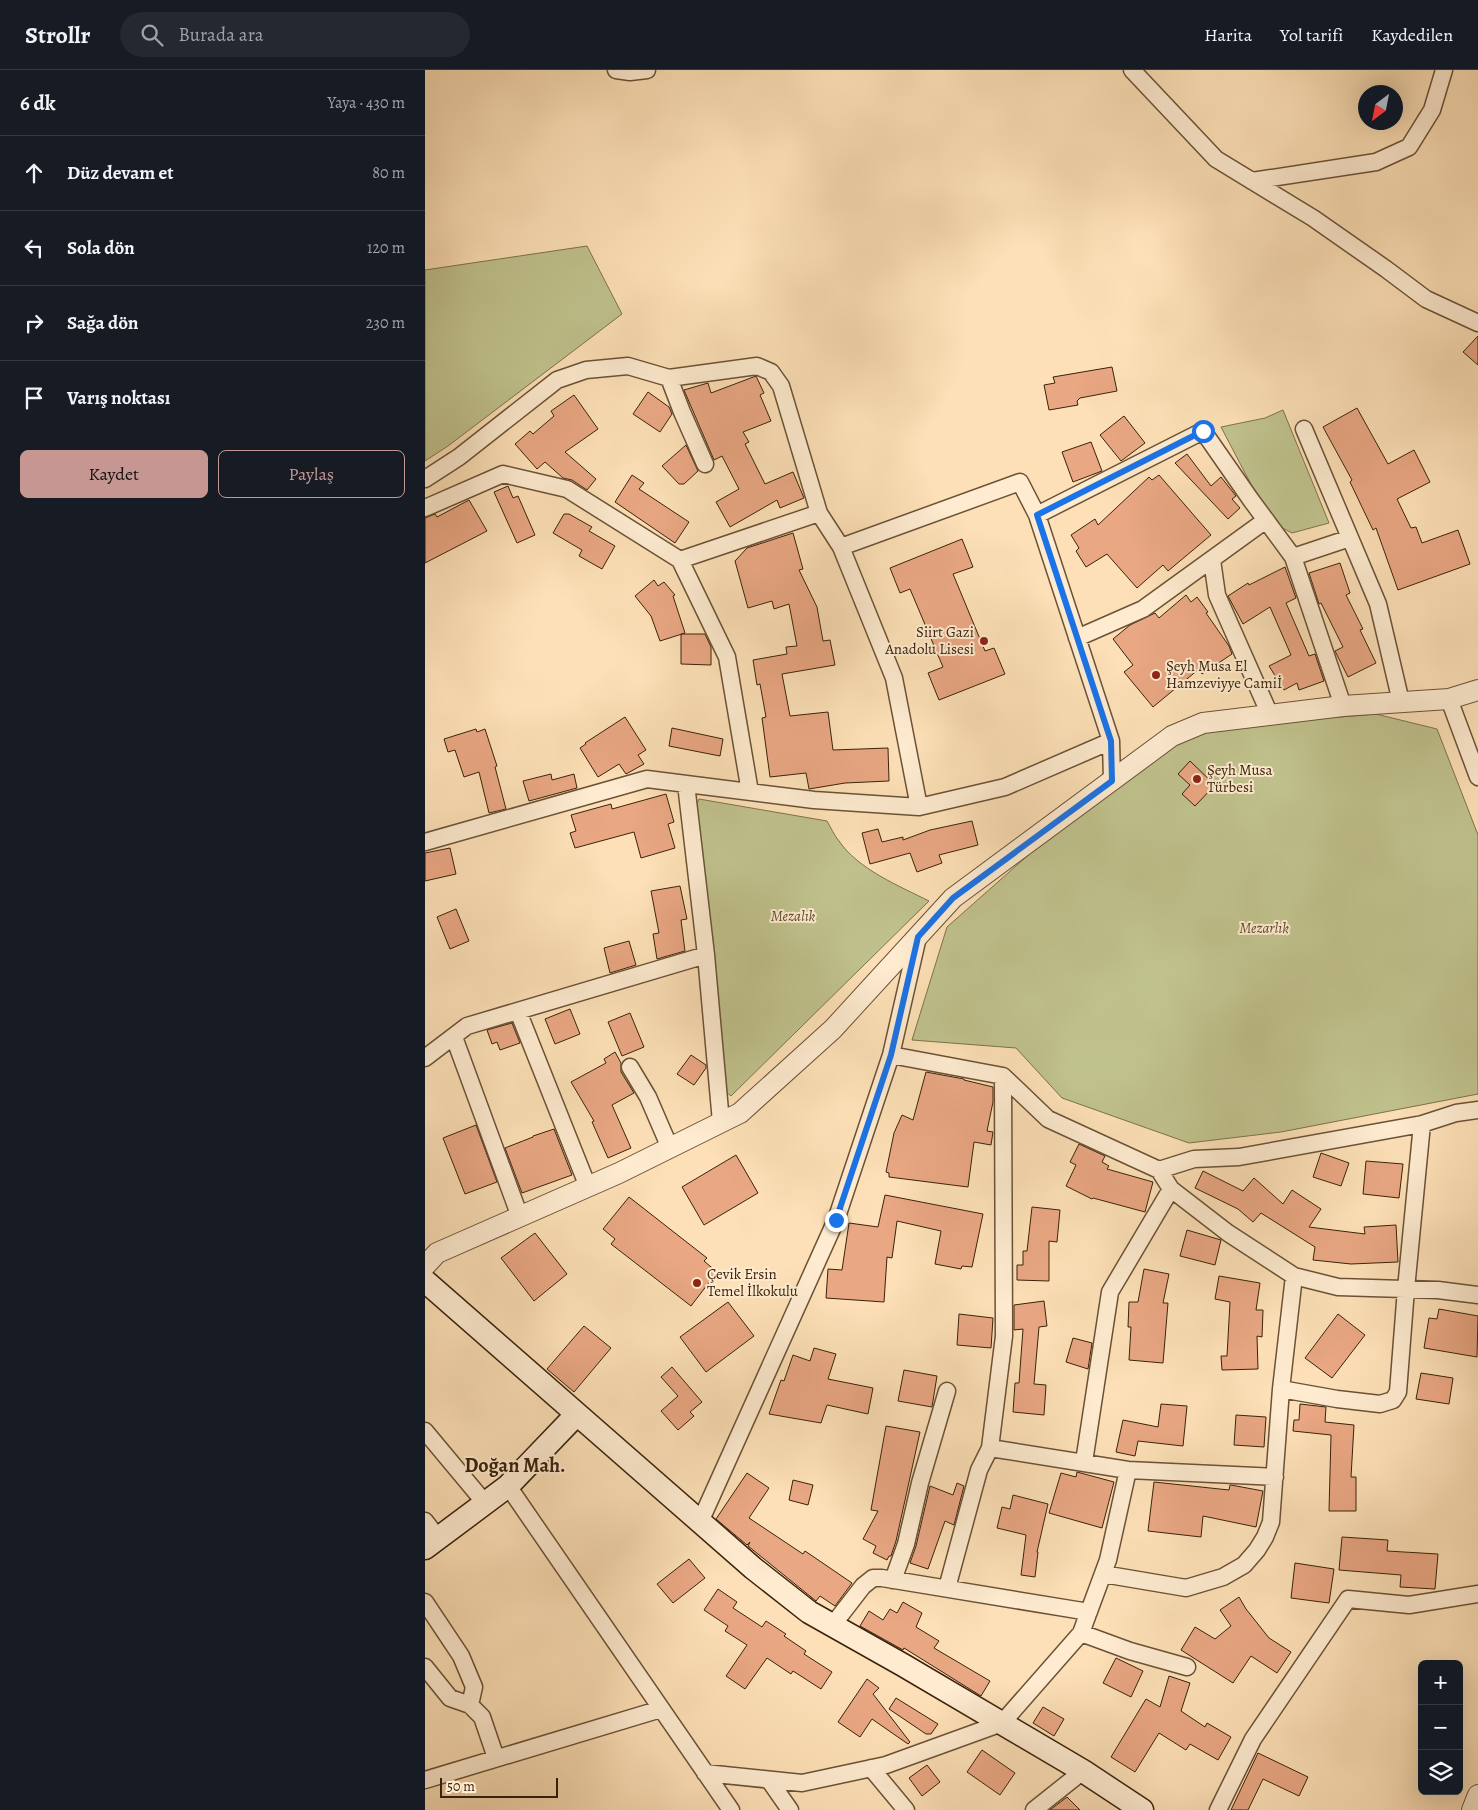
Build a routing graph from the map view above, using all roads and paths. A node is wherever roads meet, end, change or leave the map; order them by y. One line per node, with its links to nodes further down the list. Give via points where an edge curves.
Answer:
1 (617, 70): 2 (street)
2 (647, 70)
3 (1132, 70): 5 (street, via 1216,159)
4 (1444, 70): 5 (street, via 1432,110 1409,147 1376,162)
5 (1252, 181): 6 (street, via 1313,218 1426,299)
6 (1478, 323)
7 (669, 378): 9 (street); 10 (street, via 628,366 587,370 557,380 459,457); 12 (street, via 757,366 771,372 781,386)
8 (1304, 428): 15 (street)
9 (705, 464)
10 (425, 479)
11 (425, 508): 18 (street, via 503,474 567,489)
12 (819, 513): 16 (street); 18 (street)
13 (1037, 515): 14 (street, via 1203,431); 16 (street, via 1020,482); 20 (street)
14 (1266, 520): 17 (street); 19 (street)
15 (1350, 538): 17 (street); 23 (street, via 1378,604)
16 (841, 547): 31 (street, via 894,678)
17 (1293, 557): 24 (street)
18 (680, 560): 30 (street, via 727,657)
19 (1212, 560): 20 (street, via 1143,609); 25 (street, via 1217,596)
20 (1077, 638): 26 (street)
21 (1478, 690): 22 (street)
22 (1449, 699): 23 (street); 27 (street)
23 (1401, 702): 24 (street)
24 (1343, 706): 25 (street)
25 (1270, 715): 28 (street, via 1203,723 1172,736)
26 (1111, 741): 28 (street); 31 (street, via 1005,788)
27 (1478, 778)
28 (1112, 781): 33 (street, via 953,898)
29 (686, 784): 30 (street); 32 (street, via 647,779); 34 (street)
30 (750, 792): 31 (street)
31 (919, 807)
32 (425, 842)
33 (918, 937): 37 (street); 42 (street, via 833,1029 740,1113)
34 (706, 954): 35 (street); 42 (street)
35 (518, 1011): 36 (street, via 467,1026); 46 (street)
36 (454, 1037): 38 (street); 48 (street)
37 (891, 1055): 40 (street); 64 (street, via 836,1220)
38 (425, 1058)
39 (630, 1067): 44 (street)
40 (1003, 1076): 45 (street, via 1048,1119); 58 (street, via 1004,1336)
41 (1478, 1110): 43 (street, via 1455,1113)
42 (721, 1122): 44 (street)
43 (1422, 1124): 45 (street, via 1239,1157 1194,1159); 52 (street)
44 (670, 1148): 46 (street)
45 (1159, 1170): 47 (street)
46 (588, 1187): 48 (street)
47 (1171, 1189): 50 (street, via 1228,1233); 59 (street, via 1111,1292)
48 (520, 1217): 49 (street, via 437,1253)
49 (425, 1266)
50 (1294, 1276): 52 (street, via 1338,1287); 54 (street)
51 (425, 1281): 56 (main road)
52 (1406, 1289): 53 (street); 54 (street, via 1398,1392 1393,1400 1380,1404)
53 (1478, 1295)
54 (1281, 1390): 61 (street)
55 (947, 1391): 67 (street, via 906,1544)
56 (577, 1414): 62 (main road); 64 (main road)
57 (425, 1431): 63 (street)
58 (990, 1448): 59 (street); 68 (street, via 979,1470)
59 (1084, 1462): 60 (street)
60 (1128, 1470): 61 (street); 66 (street)
61 (1275, 1477): 66 (street, via 1271,1522 1265,1538 1244,1565 1223,1577 1186,1588)
62 (508, 1486): 63 (main road); 77 (street)
63 (485, 1503): 65 (main road)
64 (700, 1522): 72 (main road, via 809,1612)
65 (429, 1536)
66 (1103, 1574): 71 (street)
67 (893, 1580): 68 (street); 72 (street, via 873,1578 863,1586)
68 (947, 1588): 71 (street)
69 (1478, 1594): 91 (street, via 1409,1605 1349,1599 1253,1739)
70 (425, 1602): 76 (street, via 461,1656 475,1687)
71 (1089, 1612): 73 (street)
72 (833, 1626): 78 (main road)
73 (1081, 1633): 75 (street); 78 (street)
74 (425, 1667): 76 (street, via 450,1698)
75 (1187, 1667)
76 (470, 1706): 79 (street, via 482,1717)
77 (661, 1709): 79 (street); 82 (street)
78 (1002, 1723): 80 (street); 81 (main road)
79 (496, 1758): 83 (street)
80 (871, 1768): 84 (street, via 802,1783); 88 (street)
81 (1083, 1771): 89 (street); 90 (main road)
82 (705, 1773): 84 (street); 86 (street)
83 (425, 1780)
84 (769, 1780): 87 (street)
85 (1478, 1795): 92 (street)
86 (731, 1810)
87 (790, 1810)
88 (906, 1810)
89 (1035, 1810)
90 (1142, 1810)
91 (1217, 1810)
92 (1472, 1810)

